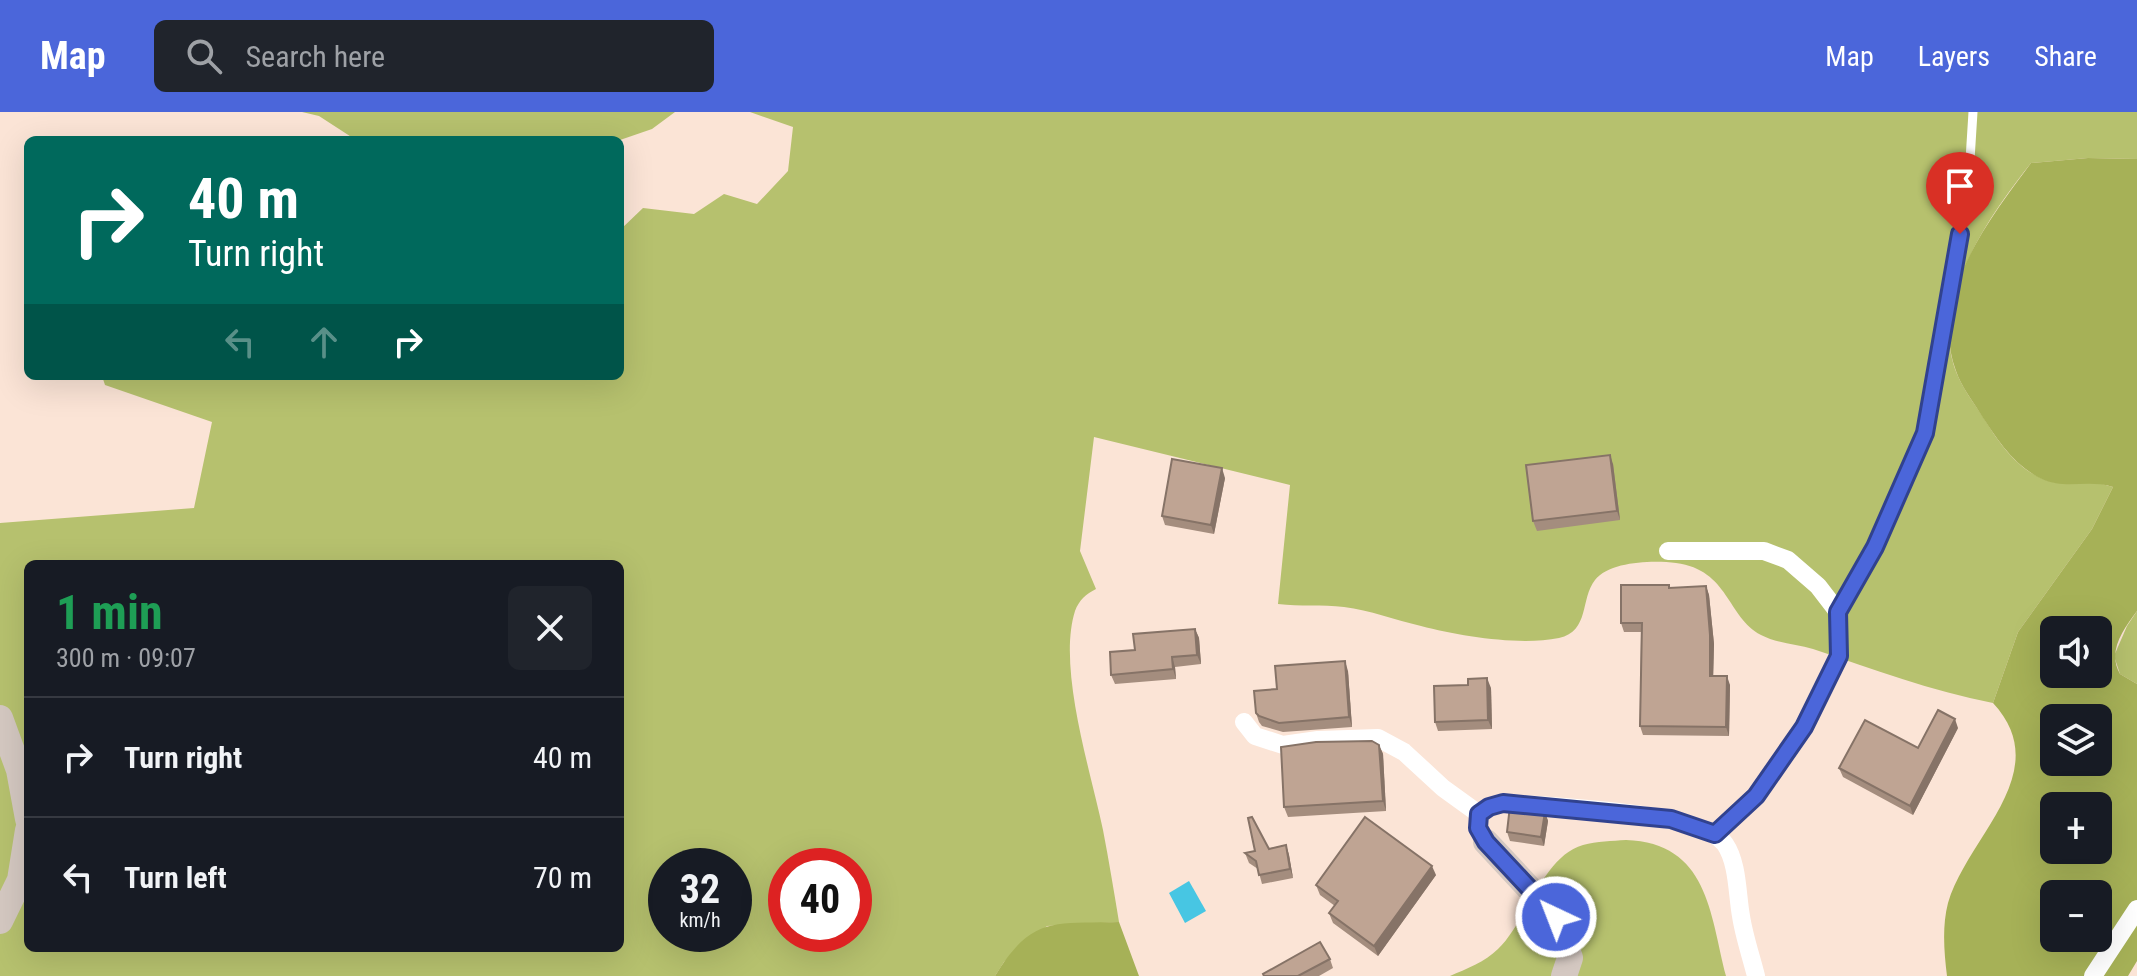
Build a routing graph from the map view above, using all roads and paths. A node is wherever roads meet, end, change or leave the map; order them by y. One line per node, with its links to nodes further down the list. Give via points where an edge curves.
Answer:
1 (1973, 112): 3 (lane, via 1969,176 1925,433 1875,547)
2 (1668, 551): 3 (street, via 1764,551 1788,560)
3 (1838, 612): 8 (street, via 1839,656 1804,727 1756,796)
4 (0, 718): 6 (street)
5 (1244, 722): 7 (street, via 1255,736 1283,745 1378,738 1404,752)
6 (24, 797)
7 (1479, 814): 8 (street, via 1503,803 1671,819); 9 (street, via 1478,828)
8 (1715, 834): 14 (street, via 1732,860)
9 (1486, 842): 13 (street, via 1556,917 1570,958)
10 (24, 855): 12 (street, via 20,880)
11 (2137, 909): 15 (street)
12 (0, 921)
13 (1564, 976)
14 (1756, 976)
15 (2093, 976)

